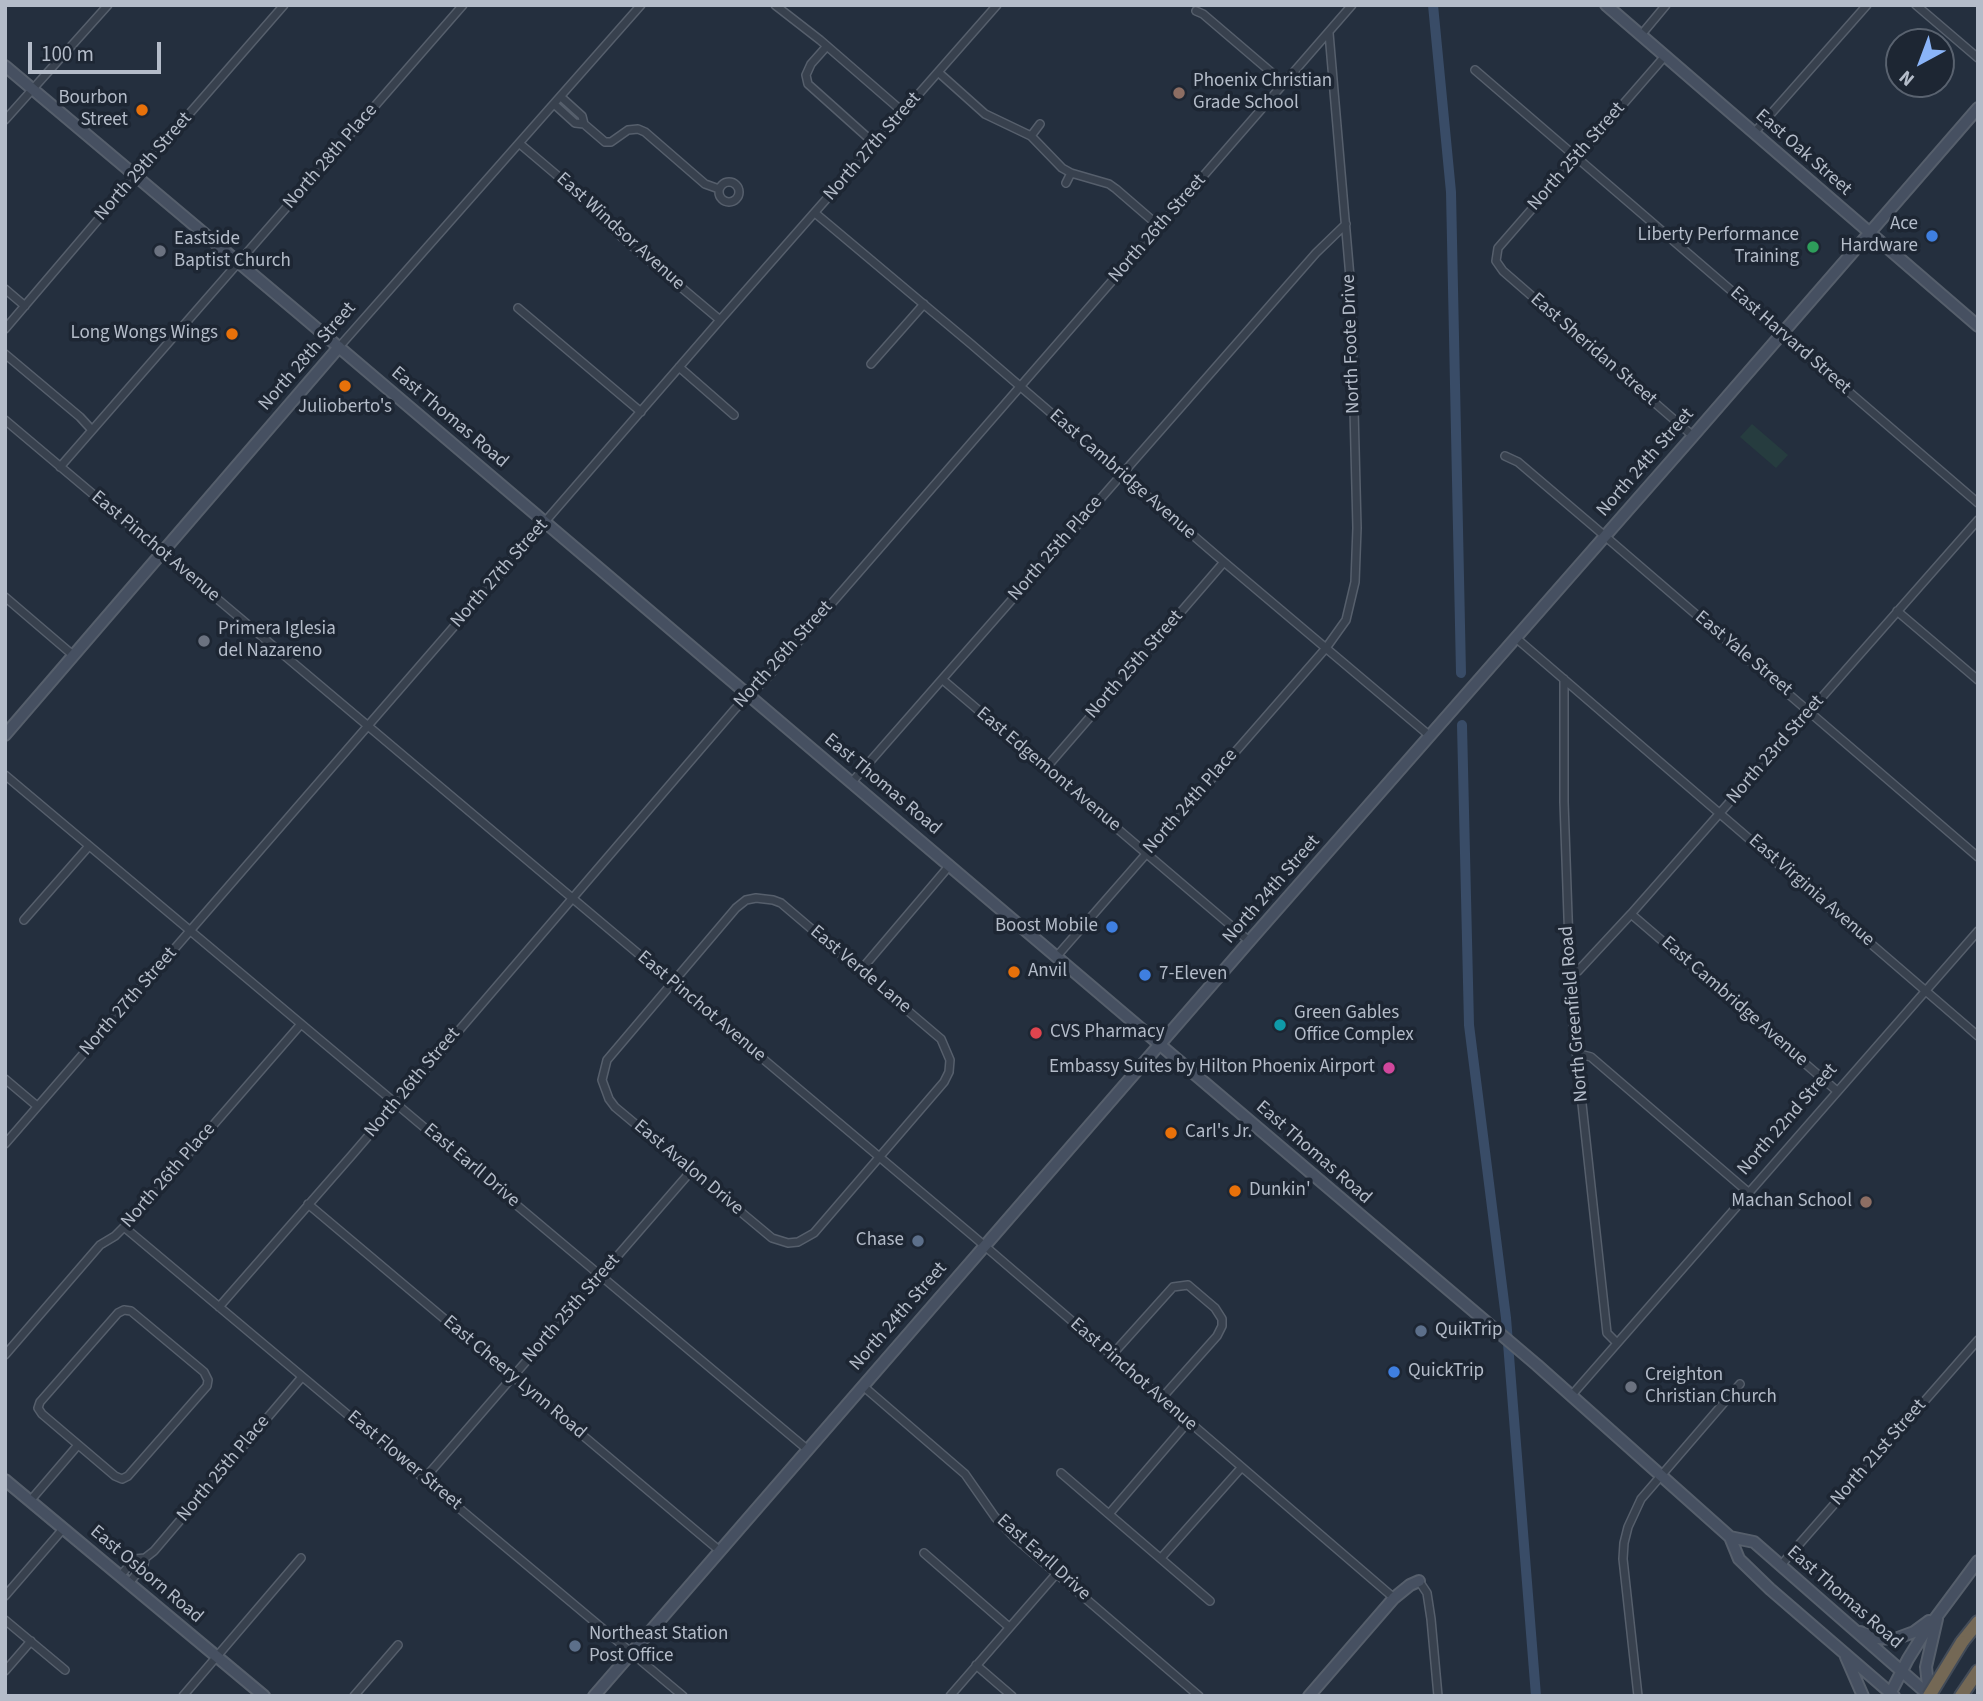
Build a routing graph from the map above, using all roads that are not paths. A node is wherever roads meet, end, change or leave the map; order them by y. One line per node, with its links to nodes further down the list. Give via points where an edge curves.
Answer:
1 (108, 5): 22 (street)
2 (284, 5): 36 (street, North 29th Street)
3 (463, 5): 44 (street, North 28th Place)
4 (641, 5): 23 (street, North 28th Street)
5 (775, 5): 15 (street)
6 (997, 5): 20 (street, North 27th Street)
7 (1352, 5): 13 (street, North 26th Street)
8 (1606, 5): 14 (main road, East Oak Street)
9 (1666, 5): 14 (street)
10 (1867, 5): 30 (street)
11 (1916, 5): 17 (street)
12 (1196, 11): 21 (street)
13 (1329, 33): 21 (street, North 26th Street); 40 (street, North Foote Drive)
14 (1641, 35): 16 (main road, East Oak Street)
15 (827, 46): 26 (street); 33 (street, via 811,64 808,85)
16 (1665, 56): 30 (main road, East Oak Street); 34 (street, North 25th Street)
17 (1978, 58)
18 (5, 66): 22 (main road, East Thomas Road)
19 (1475, 70): 34 (street, East Harvard Street)
20 (939, 72): 26 (street, North 27th Street); 31 (street, via 985,114)
21 (1285, 84): 41 (street, North 26th Street)
22 (33, 89): 27 (street); 36 (main road, East Thomas Road)
23 (561, 97): 24 (street, North 28th Street); 28 (street, via 582,116)
24 (554, 104): 28 (street, via 575,123); 32 (street, North 28th Street)
25 (1978, 108): 42 (main road, North 24th Street)
26 (903, 112): 33 (street, North 27th Street)
27 (5, 120)
28 (584, 124): 38 (street, via 605,142 628,130 645,132 705,184)
29 (1040, 124): 31 (street)
30 (1754, 133): 42 (main road, East Oak Street)
31 (1031, 136): 35 (street)
32 (520, 144): 49 (street, East Windsor Avenue); 53 (street, North 28th Street)
33 (875, 144): 39 (street, North 27th Street)
34 (1576, 158): 43 (street, North 25th Street, via 1498,248); 52 (street, East Harvard Street)
35 (1071, 173): 37 (street); 41 (street, via 1108,184)
36 (136, 176): 44 (main road, East Thomas Road); 47 (street, North 29th Street)
37 (1066, 183)
38 (719, 189)
39 (815, 213): 46 (street, East Cambridge Avenue); 49 (street, North 27th Street)
40 (1346, 224): 65 (street, North 25th Place); 75 (street, North Foote Drive, via 1355,582 1346,621)
41 (1160, 228): 57 (street, North 26th Street)
42 (1868, 233): 50 (main road, East Oak Street); 52 (main road, North 24th Street)
43 (1496, 261): 62 (street, East Sheridan Street)
44 (239, 262): 53 (main road, East Thomas Road); 61 (street, North 28th Place)
45 (5, 289): 47 (street)
46 (924, 304): 55 (street); 57 (street, East Cambridge Avenue)
47 (25, 306): 51 (street, North 29th Street)
48 (518, 308): 58 (street)
49 (720, 320): 56 (street, North 27th Street)
50 (1976, 320)
51 (5, 329)
52 (1781, 333): 62 (main road, North 24th Street); 66 (street, East Harvard Street)
53 (339, 347): 68 (main road, East Thomas Road); 70 (main road, North 28th Street)
54 (5, 354): 61 (street)
55 (871, 364)
56 (679, 367): 58 (street, North 27th Street); 59 (street)
57 (1020, 387): 65 (street, East Cambridge Avenue); 80 (street, North 26th Street)
58 (641, 412): 68 (street, North 27th Street)
59 (734, 415)
60 (5, 420): 64 (street, East Pinchot Avenue)
61 (91, 429): 64 (street, North 28th Place)
62 (1693, 436): 69 (main road, North 24th Street)
63 (1505, 456): 69 (street, East Yale Street)
64 (60, 467): 70 (street, East Pinchot Avenue)
65 (1121, 475): 71 (street, East Cambridge Avenue); 78 (street, North 25th Place)
66 (1978, 503)
67 (1978, 520): 73 (street, North 23rd Street)
68 (545, 523): 80 (main road, East Thomas Road); 82 (street, North 27th Street)
69 (1605, 536): 74 (main road, North 24th Street); 81 (street, East Yale Street)
70 (162, 553): 76 (main road, North 28th Street); 82 (street, East Pinchot Avenue)
71 (1224, 562): 75 (street, East Cambridge Avenue); 85 (street, North 25th Street)
72 (5, 597): 76 (street)
73 (1897, 611): 79 (street); 81 (street, North 23rd Street)
74 (1516, 638): 77 (street, East Virginia Avenue); 84 (main road, North 24th Street)
75 (1326, 648): 84 (street, East Cambridge Avenue); 90 (street, North 24th Place)
76 (74, 656): 83 (main road, North 28th Street)
77 (1564, 679): 88 (street, East Virginia Avenue); 101 (street, North Greenfield Road)
78 (943, 680): 85 (street, East Edgemont Avenue); 87 (street, North 25th Place)
79 (1978, 680)
80 (749, 695): 87 (main road, East Thomas Road); 93 (street, North 26th Street)
81 (1810, 711): 88 (street, North 23rd Street); 91 (street, East Yale Street)
82 (368, 727): 93 (street, East Pinchot Avenue); 97 (street, North 27th Street)
83 (5, 735)
84 (1430, 736): 98 (main road, North 24th Street)
85 (1046, 768): 90 (street, East Edgemont Avenue)
86 (5, 775): 89 (street, East Earll Drive)
87 (852, 782): 92 (main road, East Thomas Road)
88 (1720, 813): 94 (street, North 23rd Street); 103 (street, East Virginia Avenue)
89 (89, 846): 95 (street); 97 (street, East Earll Drive)
90 (1147, 854): 98 (street, East Edgemont Avenue); 99 (street, North 24th Place)
91 (1978, 857)
92 (950, 865): 99 (main road, East Thomas Road); 100 (street)
93 (573, 897): 102 (street, East Pinchot Avenue); 110 (street, North 26th Street)
94 (1631, 914): 101 (street, North 23rd Street); 109 (street, East Cambridge Avenue)
95 (24, 920)
96 (1978, 930): 103 (street, North 22nd Street)
97 (190, 931): 104 (street, East Earll Drive); 111 (street, North 27th Street)
98 (1250, 941): 106 (main road, North 24th Street)
99 (1057, 956): 106 (main road, East Thomas Road)
100 (860, 971): 102 (street, East Verde Lane, via 781,904 756,898 736,908); 113 (street, East Verde Lane, via 941,1039 950,1060 944,1082)
101 (1569, 975): 107 (street, North Greenfield Road)
102 (673, 983): 113 (street, East Pinchot Avenue); 114 (street, East Avalon Drive, via 607,1060 602,1080 615,1107)
103 (1925, 991): 105 (street, East Virginia Avenue); 109 (street, North 22nd Street)
104 (301, 1024): 110 (street, East Earll Drive); 117 (street, North 26th Place)
105 (1978, 1036)
106 (1160, 1044): 118 (main road, North 24th Street); 129 (main road, East Thomas Road)
107 (1576, 1053): 115 (street, via 1591,1057); 122 (street, North Greenfield Road, via 1607,1333)
108 (5, 1079): 111 (street)
109 (1837, 1091): 115 (street, North 22nd Street)
110 (396, 1103): 116 (street, North 26th Street); 119 (street, East Earll Drive)
111 (37, 1106): 112 (street, North 27th Street)
112 (5, 1144)
113 (879, 1158): 114 (street, East Avalon Drive, via 814,1233 788,1243 772,1238); 118 (street, East Pinchot Avenue)
114 (692, 1170): 119 (street, North 25th Street)
115 (1748, 1192): 122 (street, North 22nd Street)
116 (308, 1205): 120 (street, North 26th Street); 126 (street, East Cheery Lynn Road)
117 (124, 1227): 120 (street, East Flower Street); 123 (street, North 26th Place, via 100,1245)
118 (985, 1246): 124 (street, East Pinchot Avenue); 128 (main road, North 24th Street)
119 (601, 1275): 126 (street, North 25th Street); 133 (street, East Earll Drive)
120 (219, 1307): 125 (street, East Flower Street)
121 (1978, 1340): 148 (street, North 21st Street)
122 (1617, 1343): 129 (street, North 22nd Street)
123 (5, 1354)
124 (1111, 1356): 130 (street, East Pinchot Avenue); 130 (street, via 1173,1287 1188,1286 1216,1308 1222,1319 1217,1336)
125 (302, 1377): 137 (street, East Flower Street); 150 (street, North 25th Place, via 145,1558 144,1565)
126 (514, 1377): 137 (street, North 25th Street); 143 (street, East Cheery Lynn Road)
127 (1740, 1384): 136 (street)
128 (863, 1386): 133 (main road, North 24th Street); 149 (street, East Earll Drive, via 956,1465 1002,1525)
129 (1571, 1395): 136 (main road, East Thomas Road)
130 (1161, 1399): 131 (street, East Pinchot Avenue)
131 (1188, 1422): 134 (street, East Pinchot Avenue); 140 (street)
132 (78, 1445): 132 (street, via 115,1476 128,1476 207,1386 204,1372 131,1311 118,1312 38,1408); 139 (street)
133 (808, 1450): 143 (main road, North 24th Street)
134 (1241, 1468): 146 (street); 153 (street, East Pinchot Avenue)
135 (1061, 1473): 140 (street)
136 (1661, 1475): 142 (main road, East Thomas Road); 182 (street, via 1635,1510 1624,1542)
137 (425, 1479): 162 (street, East Flower Street)
138 (5, 1480): 139 (main road, East Osborn Road)
139 (30, 1501): 141 (main road, East Osborn Road)
140 (1109, 1514): 146 (street)
141 (63, 1529): 150 (main road, East Osborn Road); 152 (street)
142 (1730, 1537): 148 (main road, East Thomas Road, via 1754,1542); 163 (main road, East Thomas Road, via 1739,1559)
143 (720, 1551): 162 (main road, North 24th Street)
144 (924, 1553): 159 (street)
145 (302, 1558): 164 (street)
146 (1161, 1559): 154 (street)
147 (1978, 1561): 155 (main road)
148 (1781, 1565): 158 (main road, East Thomas Road)
149 (1057, 1573): 159 (street); 179 (street, East Earll Drive)
150 (124, 1580): 164 (main road, East Osborn Road)
151 (1419, 1581): 153 (main road); 181 (street, via 1427,1593)
152 (5, 1596)
153 (1394, 1598): 180 (main road)
154 (1210, 1601)
155 (1938, 1616): 158 (main road, via 1895,1639 1868,1636); 168 (main road); 171 (main road, via 1926,1667)
156 (5, 1620): 160 (street)
157 (1978, 1622): 171 (highway, bridge)
158 (1850, 1626): 168 (main road, East Thomas Road)
159 (1009, 1627): 165 (street)
160 (31, 1642): 166 (street); 167 (street)
161 (398, 1645): 174 (street)
162 (632, 1653): 175 (main road, North 24th Street); 176 (street, East Flower Street)
163 (1845, 1655): 170 (main road, East Thomas Road); 183 (main road)
164 (217, 1657): 172 (street); 173 (main road, East Osborn Road)
165 (976, 1665): 177 (street); 178 (street)
166 (65, 1670)
167 (5, 1671)
168 (1901, 1671): 170 (main road); 171 (main road, East Thomas Road)
169 (1978, 1671): 184 (highway)
170 (1891, 1695)
171 (1928, 1695)
172 (183, 1696)
173 (264, 1696)
174 (354, 1696)
175 (594, 1696)
176 (683, 1696)
177 (950, 1696)
178 (1012, 1696)
179 (1199, 1696)
180 (1309, 1696)
181 (1438, 1696)
182 (1637, 1696)
183 (1863, 1696)
184 (1961, 1696)

